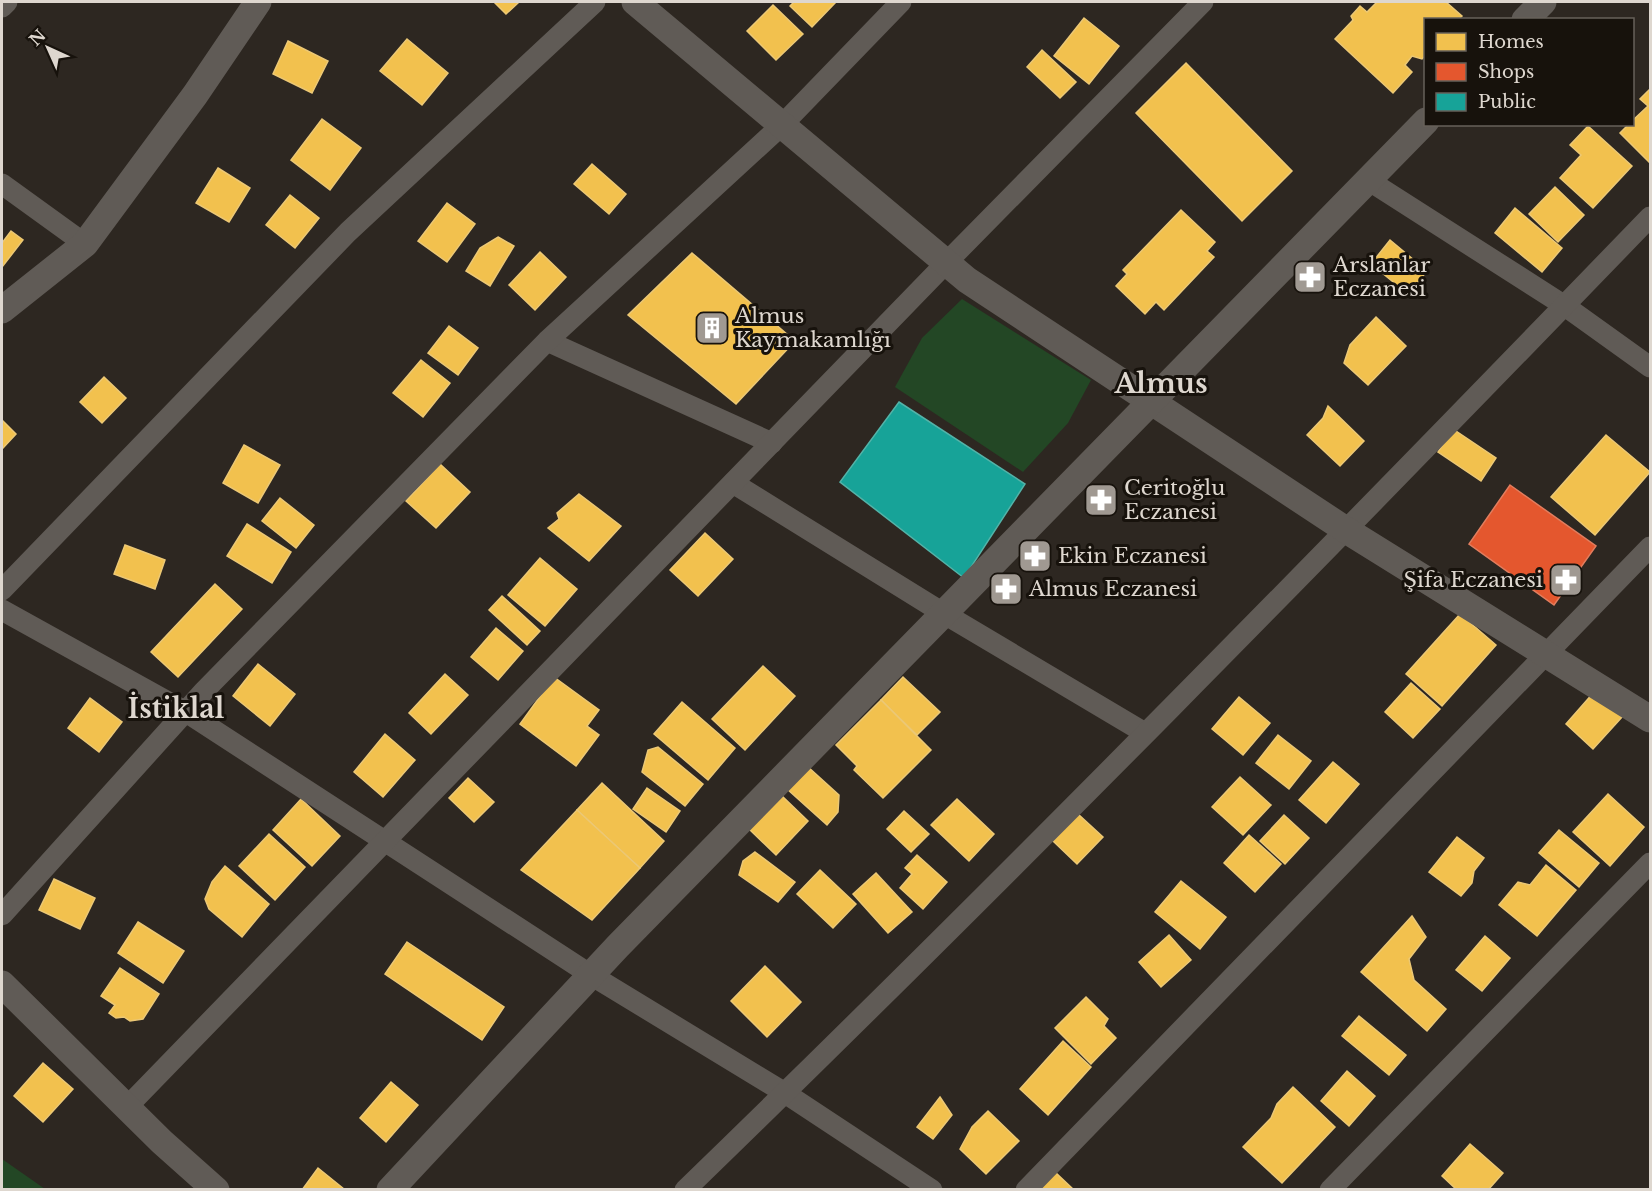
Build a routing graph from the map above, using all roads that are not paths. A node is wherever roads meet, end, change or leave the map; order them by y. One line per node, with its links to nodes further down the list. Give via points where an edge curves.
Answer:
1 (7, 2): 8 (street)
2 (258, 2): 15 (street)
3 (595, 2): 26 (street, via 348,231)
4 (635, 2): 11 (street)
5 (901, 2): 11 (street)
6 (1203, 2): 16 (street)
7 (1543, 2): 9 (street)
8 (2, 7)
9 (1527, 18)
10 (1424, 122): 12 (street)
11 (782, 125): 16 (street); 19 (street)
12 (1368, 180): 17 (street); 21 (street)
13 (2, 184): 15 (street)
14 (1650, 218): 17 (street)
15 (85, 244): 18 (street)
16 (946, 263): 21 (street); 22 (street)
17 (1565, 306): 20 (street); 24 (street)
18 (2, 310)
19 (546, 341): 22 (street); 30 (street)
20 (1650, 367)
21 (1151, 400): 24 (street); 28 (street)
22 (772, 442): 23 (street)
23 (733, 483): 28 (street); 33 (street)
24 (1346, 530): 29 (street); 32 (street)
25 (1650, 547): 29 (street)
26 (2, 590)
27 (2, 610): 30 (street)
28 (943, 613): 32 (street); 36 (street)
29 (1545, 654): 31 (street); 44 (street)
30 (186, 712): 33 (street); 35 (street)
31 (1650, 719)
32 (1145, 733): 38 (street)
33 (386, 841): 36 (street); 39 (street)
34 (1650, 863): 45 (street)
35 (2, 915)
36 (591, 975): 38 (street); 41 (street)
37 (2, 984): 39 (street)
38 (785, 1093): 42 (street); 43 (street)
39 (127, 1107): 40 (street)
40 (216, 1190)
41 (390, 1190)
42 (685, 1190)
43 (932, 1190)
44 (1026, 1190)
45 (1330, 1190)

